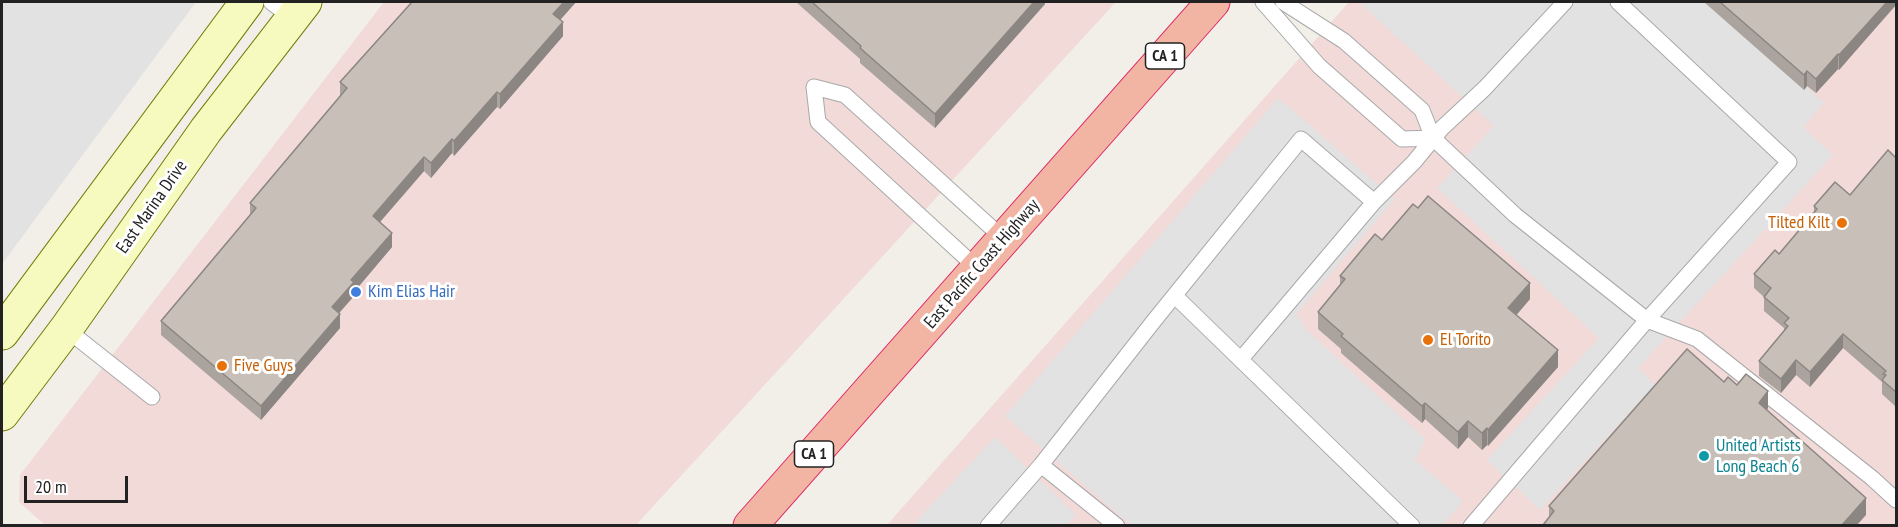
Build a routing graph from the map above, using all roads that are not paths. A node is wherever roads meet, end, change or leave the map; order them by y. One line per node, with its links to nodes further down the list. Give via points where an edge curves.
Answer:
1 (248, 2): 15 (main road)
2 (1213, 2): 10 (highway, East Pacific Coast Highway / CA 1)
3 (1263, 2): 8 (lane, via 1319,66 1402,139)
4 (1283, 2): 8 (lane, via 1344,41 1422,110)
5 (1565, 2): 8 (lane)
6 (1618, 2): 13 (lane, via 1789,162)
7 (289, 7): 14 (main road, East Marina Drive)
8 (1434, 138): 9 (lane); 13 (lane, via 1515,215)
9 (1374, 202): 12 (lane, via 1301,139); 16 (lane)
10 (1004, 239): 11 (highway, East Pacific Coast Highway / CA 1); 11 (lane, via 844,95 814,87 818,122)
11 (978, 269): 21 (highway, East Pacific Coast Highway / CA 1)
12 (1174, 296): 16 (lane); 19 (lane)
13 (1647, 320): 20 (lane, via 1697,339); 25 (lane)
14 (66, 328): 17 (lane); 18 (main road, East Marina Drive)
15 (2, 333)
16 (1241, 359): 24 (lane)
17 (152, 397)
18 (2, 414)
19 (1041, 465): 22 (lane); 23 (lane)
20 (1896, 500)
21 (750, 525)
22 (988, 525)
23 (1117, 525)
24 (1412, 525)
25 (1471, 525)

